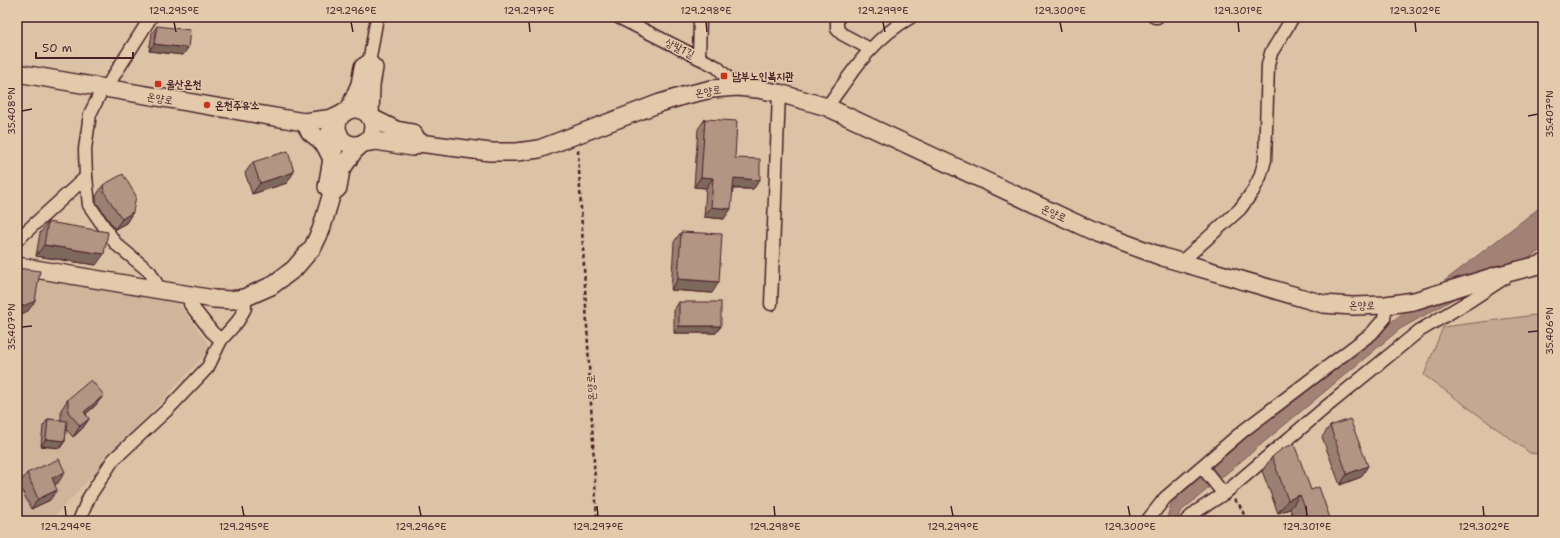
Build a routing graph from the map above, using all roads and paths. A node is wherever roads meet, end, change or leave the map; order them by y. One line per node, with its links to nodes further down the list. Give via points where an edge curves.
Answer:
1 (151, 17): 13 (street)
2 (377, 17): 10 (street)
3 (618, 17): 9 (street, 상발1길)
4 (700, 17): 9 (street)
5 (837, 17): 8 (street, via 837,29 842,34)
6 (911, 17): 8 (street)
7 (1293, 17): 27 (street, via 1277,41 1268,65 1265,160 1260,177 1240,209)
8 (870, 49): 15 (street)
9 (699, 58): 12 (street, 상발1길, via 716,67)
10 (369, 63): 16 (main road, via 363,67 360,84); 17 (main road, via 374,68)
11 (17, 73): 13 (main road, 온양로)
12 (737, 87): 14 (main road, 온양로); 20 (main road, 온양로, via 686,95)
13 (105, 88): 18 (main road, 온양로); 24 (street, via 90,114 85,149)
14 (779, 93): 15 (main road, 온양로); 34 (street)
15 (827, 107): 27 (main road, 온양로, via 1097,233)
16 (346, 112): 17 (main road, via 360,110); 18 (main road, via 334,118); 19 (main road, via 338,123)
17 (370, 117): 21 (main road, via 373,128); 22 (main road, via 396,130 413,133)
18 (304, 122): 19 (main road, via 313,128); 23 (main road, via 310,132 326,147)
19 (339, 134): 21 (main road, via 351,144); 23 (main road)
20 (578, 135): 22 (main road, 온양로, via 539,149 517,152 490,152); 40 (path, 온양로)
21 (363, 143): 22 (main road, 온양로, via 376,141 412,147); 25 (main road, via 346,161 341,170 338,188)
22 (419, 143)
23 (332, 159): 25 (main road, via 327,187)
24 (86, 177): 26 (street); 31 (street, via 89,205 116,244 150,272)
25 (332, 193): 33 (main road, via 321,230 313,247 303,259 271,286)
26 (17, 240)
27 (1180, 262): 35 (main road, 온양로, via 1323,304)
28 (1543, 264): 30 (main road, 온양로)
29 (17, 266): 31 (main road)
30 (1514, 271): 35 (main road, 온양로, via 1414,301); 38 (street, via 1418,331)
31 (160, 290): 32 (main road)
32 (191, 296): 33 (main road, via 231,300); 36 (street, via 190,304)
33 (244, 298): 36 (street, via 245,308 238,321)
34 (771, 304)
35 (1386, 306): 37 (street, via 1384,319 1372,333 1243,431)
36 (221, 340): 39 (street, via 208,367 169,408 113,460 89,497)
37 (1204, 470): 38 (street); 41 (street, via 1165,498)
38 (1222, 490): 42 (street); 43 (path, via 1239,504)
39 (79, 521)
40 (597, 521)
41 (1147, 521)
42 (1186, 521)
43 (1247, 521)

